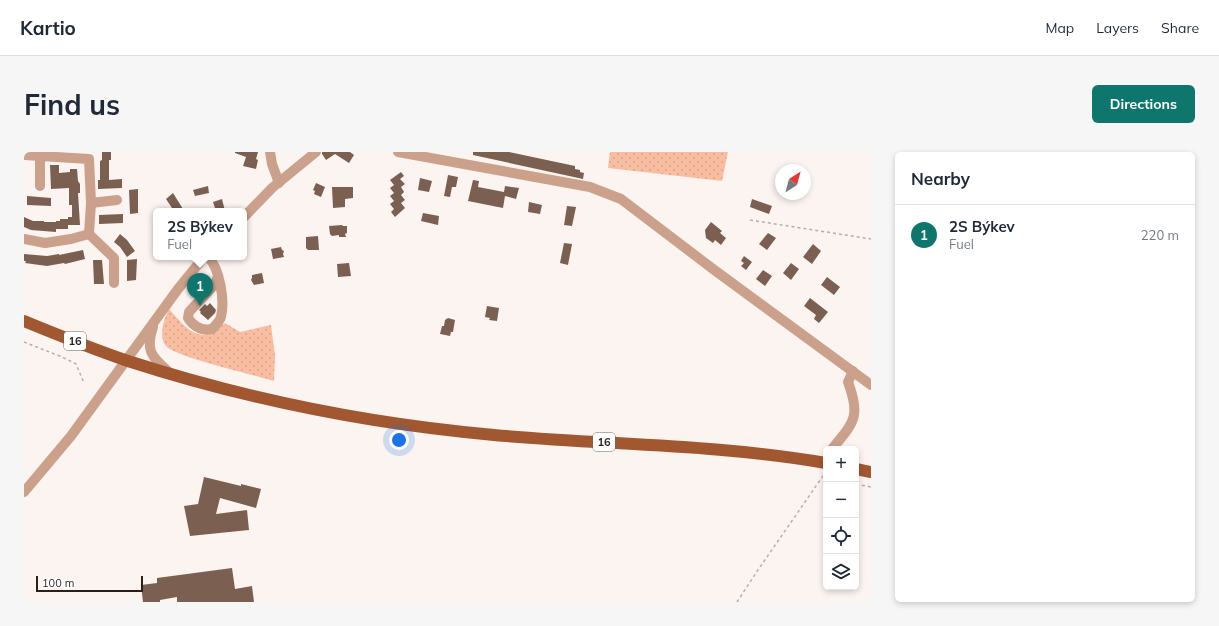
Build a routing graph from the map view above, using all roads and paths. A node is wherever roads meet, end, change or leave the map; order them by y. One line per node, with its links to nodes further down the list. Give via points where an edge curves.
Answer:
1 (270, 152): 6 (street)
2 (316, 152): 6 (street)
3 (398, 152): 23 (street, via 590,187 621,199)
4 (24, 155): 5 (street)
5 (40, 156): 7 (street); 9 (street, via 89,159)
6 (279, 183): 10 (street)
7 (40, 186)
8 (117, 200): 9 (street)
9 (91, 203): 12 (street)
10 (247, 214)
11 (750, 220): 14 (path)
12 (89, 234): 13 (street, via 72,240 45,243); 18 (street, via 114,258)
13 (24, 239)
14 (871, 239)
15 (202, 260): 19 (street)
16 (211, 260): 17 (street)
17 (218, 276): 17 (street, via 215,284 189,312 188,318 192,324 205,330 212,329 221,318 222,303)
18 (114, 283)
19 (155, 320): 22 (street); 24 (street, via 149,339 153,358)
20 (24, 321): 22 (main road, 16)
21 (24, 342): 25 (path, via 76,364)
22 (126, 360): 24 (main road, 16); 34 (street, via 71,436)
23 (853, 371): 26 (street); 27 (street, via 848,382 855,403 854,418)
24 (172, 375): 28 (main road, 16, via 293,405 382,422 534,438 722,449)
25 (84, 383)
26 (871, 385)
27 (834, 446)
28 (823, 462)
29 (859, 470): 30 (main road)
30 (871, 472)
31 (823, 478): 35 (path)
32 (859, 485): 33 (path)
33 (871, 487)
34 (24, 492)
35 (737, 602)

